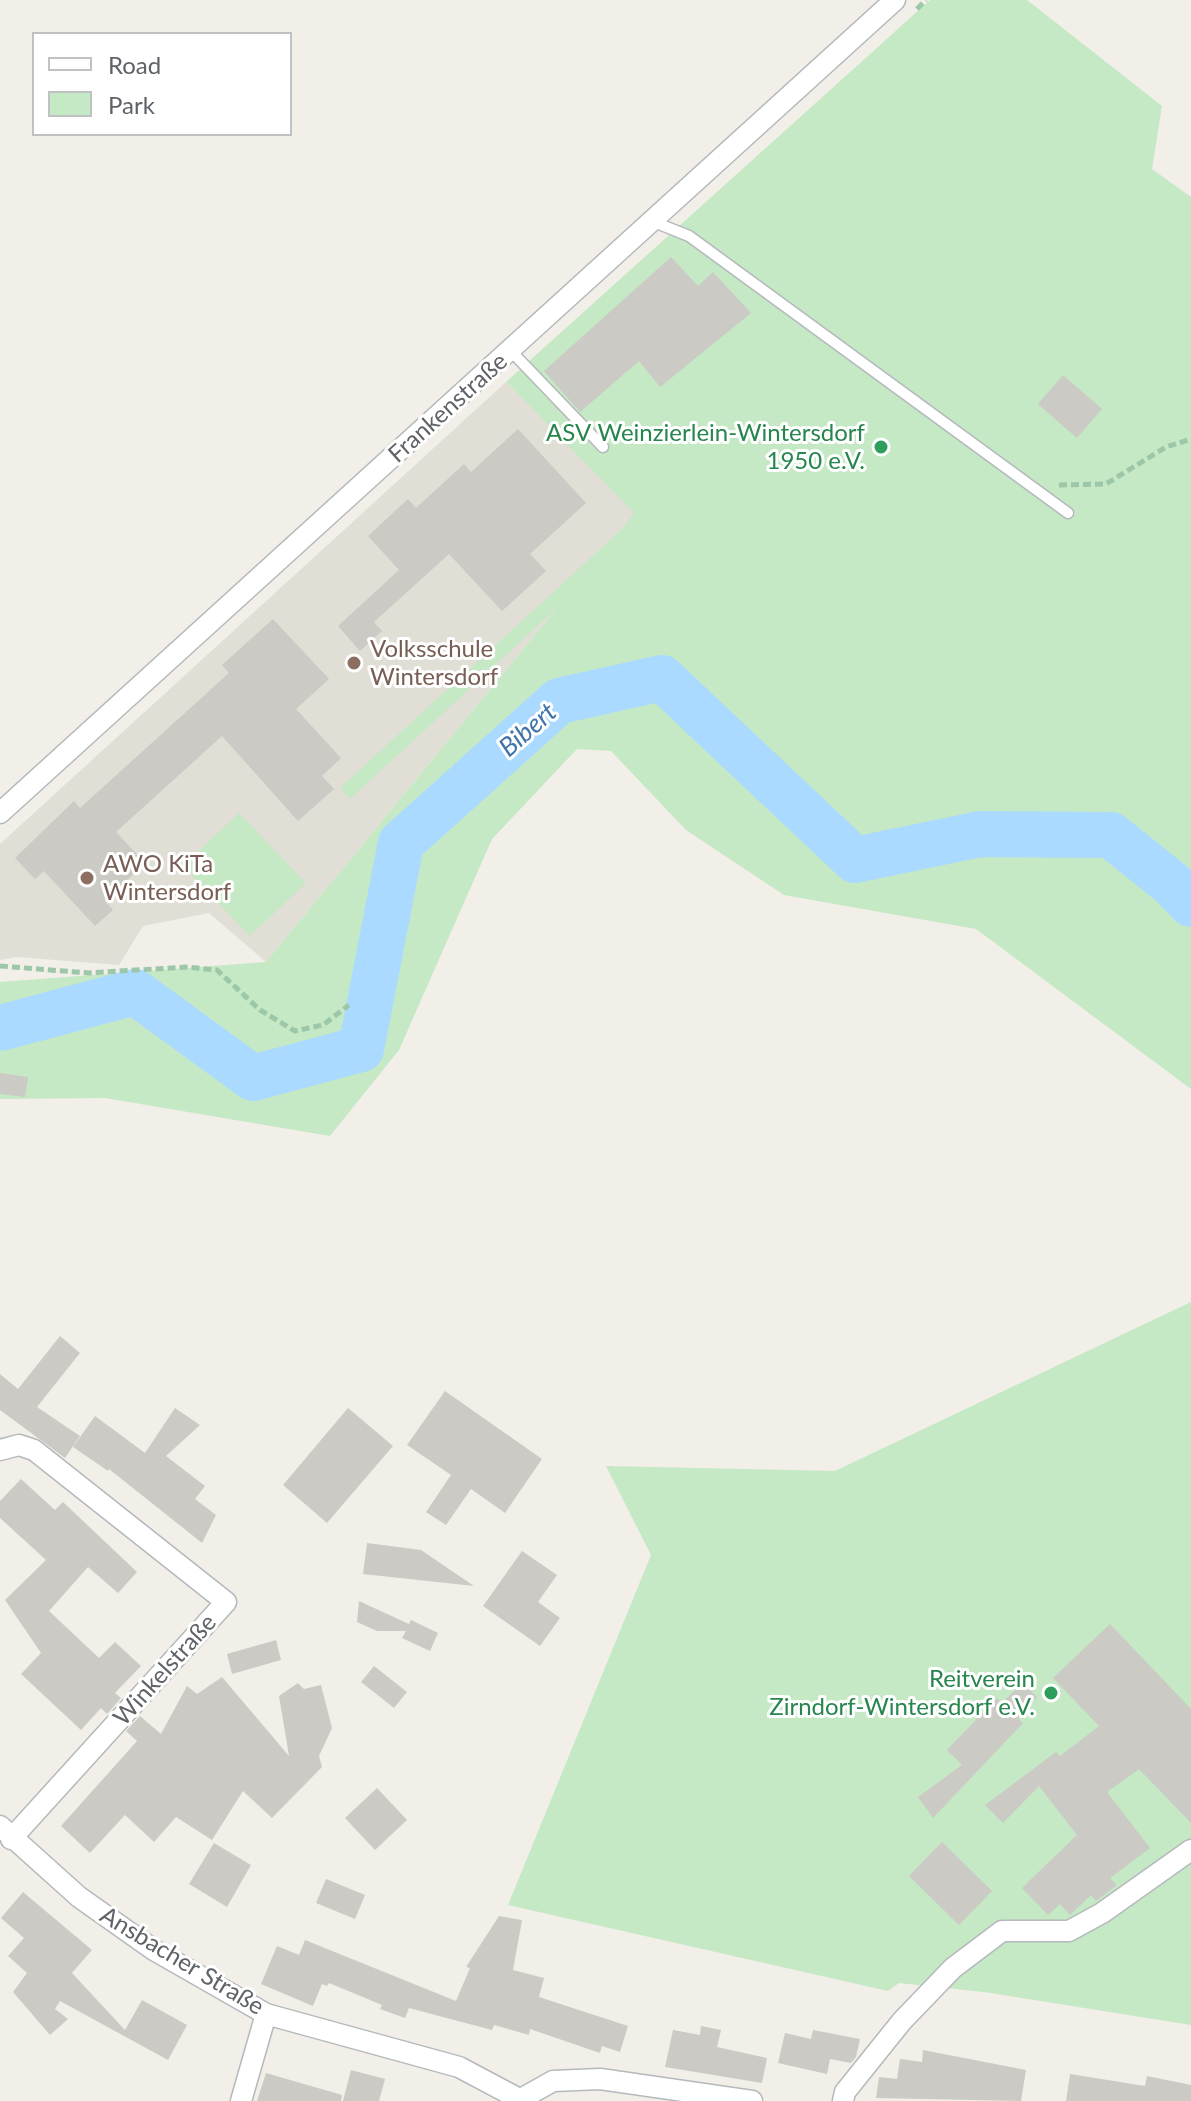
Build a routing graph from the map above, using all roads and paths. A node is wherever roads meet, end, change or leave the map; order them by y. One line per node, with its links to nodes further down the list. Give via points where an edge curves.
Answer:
1 (895, 0): 2 (street, Frankenstraße)
2 (654, 222): 3 (street, Frankenstraße); 6 (lane, via 689,236)
3 (511, 351): 5 (lane); 8 (street, Frankenstraße)
4 (1191, 439): 6 (path, via 1166,447 1106,484)
5 (603, 447)
6 (1030, 486): 7 (lane)
7 (1068, 513)
8 (0, 813)
9 (0, 966): 10 (path, via 89,973 217,970 260,1010 295,1031 323,1025)
10 (349, 1005)
11 (0, 1450): 12 (street, Winkelstraße, via 19,1445 34,1450 226,1602)
12 (6, 1833): 14 (street, Ansbacher Straße, via 79,1897 154,1950)
13 (1191, 1850): 18 (street, via 1069,1931 1002,1931 953,1968 902,2021)
14 (266, 2014): 15 (street, Ansbacher Straße, via 459,2067); 16 (street)
15 (522, 2100): 17 (street, via 553,2081 600,2079)
16 (241, 2101)
17 (752, 2101)
18 (843, 2101)

